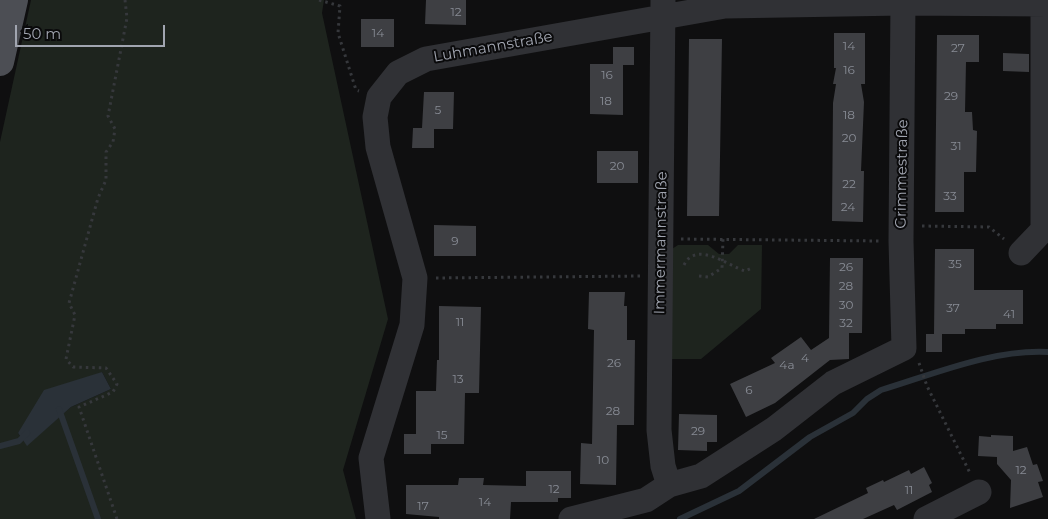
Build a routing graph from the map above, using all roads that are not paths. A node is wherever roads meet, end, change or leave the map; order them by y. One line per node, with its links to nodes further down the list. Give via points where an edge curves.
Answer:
1 (14, 0): 5 (main road)
2 (903, 2): 3 (street, Luhmannstraße); 4 (street, Luhmannstraße); 7 (street, Grimmestraße, via 904,348 833,383 774,429 701,476)
3 (1046, 4): 6 (street, via 1043,230)
4 (663, 8): 7 (street, Immermannstraße, via 661,239 670,274 658,430); 9 (street, Luhmannstraße, via 426,59 398,73 378,100 375,117 378,147 415,278 412,325 371,458)
5 (0, 62)
6 (1021, 252)
7 (669, 486): 10 (street, via 646,500)
8 (979, 492): 11 (street)
9 (378, 519)
10 (571, 519)
11 (926, 519)

